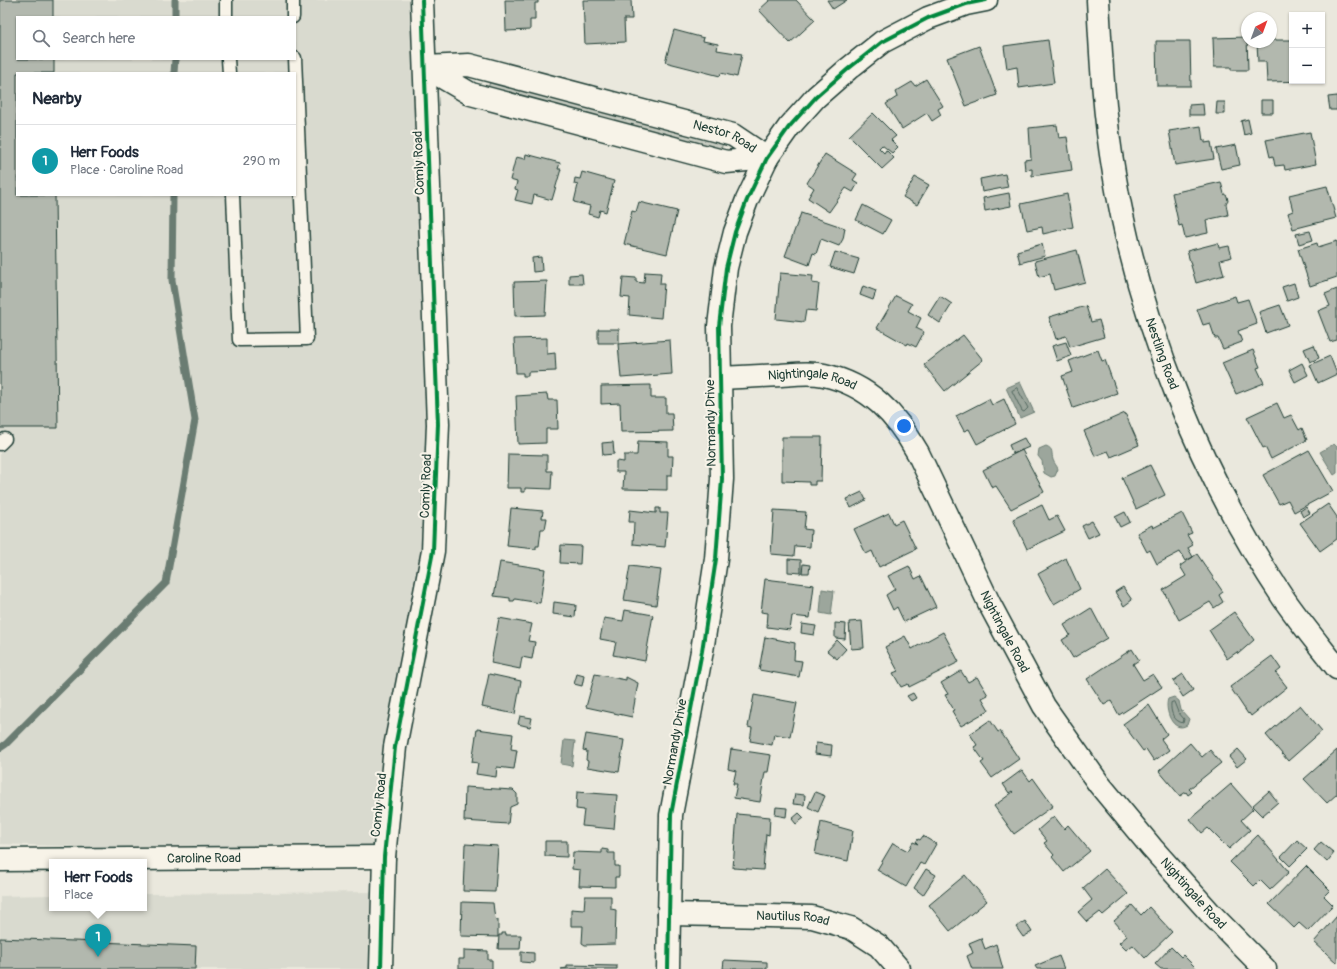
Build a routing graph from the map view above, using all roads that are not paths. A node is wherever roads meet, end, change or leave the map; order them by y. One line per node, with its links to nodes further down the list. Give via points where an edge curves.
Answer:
1 (226, 0): 6 (lane)
2 (293, 0): 7 (lane)
3 (422, 0): 10 (street, Comly Road)
4 (986, 0): 14 (street, Normandy Drive, via 966,4 928,18 882,42 816,97 789,127)
5 (1098, 0): 17 (street, Nestling Road, via 1103,83 1114,173 1134,264 1159,344 1188,422 1230,511 1284,599)
6 (226, 16)
7 (293, 16)
8 (228, 60): 11 (lane)
9 (295, 60): 12 (lane)
10 (425, 67): 14 (street, Nestor Road, via 471,94 726,162); 18 (street, Comly Road, via 438,424 433,551 396,747)
11 (228, 72)
12 (296, 72)
13 (296, 81): 15 (lane, via 307,339 239,340)
14 (767, 158): 16 (street, Normandy Drive, via 747,200 726,268 718,326)
15 (233, 196)
16 (720, 378): 22 (street, Normandy Drive, via 722,478 716,559 672,815); 26 (street, Nightingale Road, via 823,375 872,395 890,412 918,453 990,605 1044,706 1099,784 1147,843)
17 (1337, 668)
18 (384, 857): 19 (street, Caroline Road); 23 (street, Comly Road)
19 (128, 859)
20 (0, 860): 21 (street, Caroline Road)
21 (49, 860)
22 (669, 914): 24 (street, Normandy Drive); 25 (street, Nautilus Road, via 812,917 851,928 879,946)
23 (381, 969)
24 (668, 969)
25 (899, 969)
26 (1265, 969)

